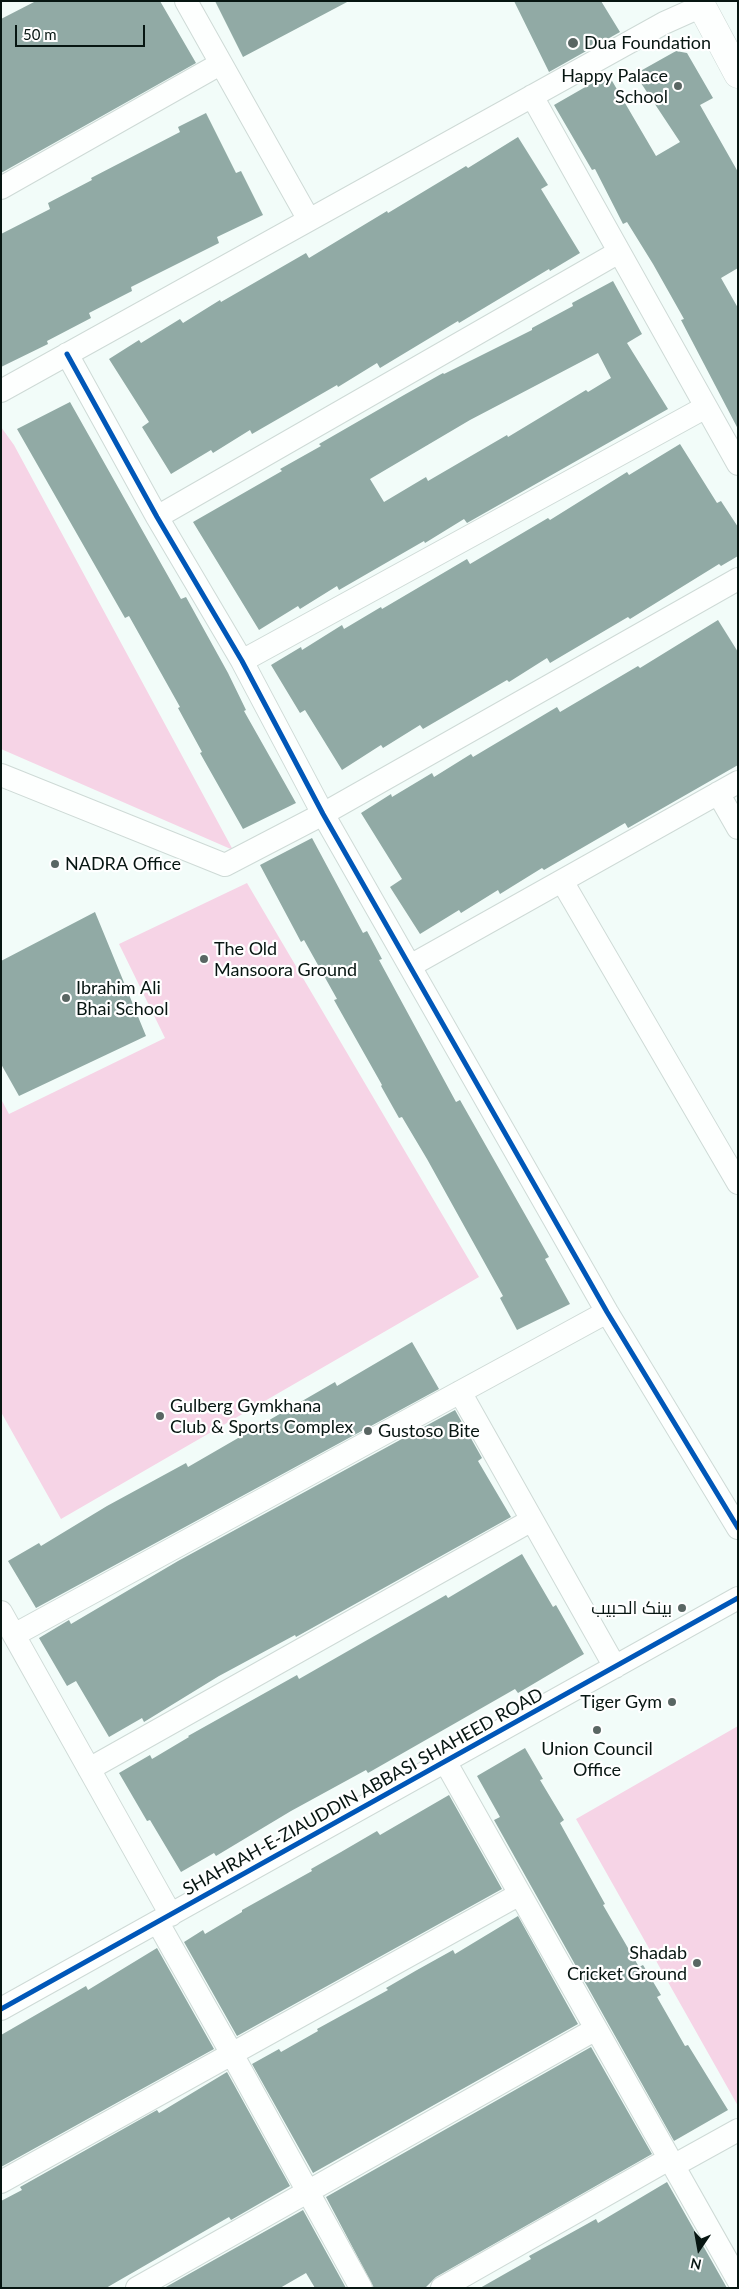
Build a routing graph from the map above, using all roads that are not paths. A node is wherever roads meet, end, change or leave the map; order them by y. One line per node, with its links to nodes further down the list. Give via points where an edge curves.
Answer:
1 (186, 1): 3 (street)
2 (700, 4): 4 (main road); 5 (street)
3 (220, 64): 6 (street); 7 (street)
4 (738, 74)
5 (532, 96): 7 (street); 8 (street)
6 (1, 188)
7 (309, 220): 9 (street)
8 (619, 252): 11 (street); 13 (street)
9 (67, 354): 10 (street); 13 (street)
10 (1, 391)
11 (706, 407): 12 (street); 15 (street)
12 (738, 464)
13 (156, 517): 15 (street)
14 (738, 579): 19 (street)
15 (242, 661): 19 (street)
16 (1, 775): 19 (street, via 225,865)
17 (738, 782): 18 (street)
18 (718, 794): 20 (street); 21 (street)
19 (323, 814): 22 (street)
20 (738, 828)
21 (562, 881): 22 (street); 23 (street)
22 (410, 966): 24 (street)
23 (738, 1182)
24 (607, 1312): 25 (street); 27 (street)
25 (460, 1392): 26 (street); 30 (street)
26 (532, 1520): 31 (street); 33 (street)
27 (738, 1528)
28 (738, 1598): 31 (street, SHAHRAH-E-ZIAUDDIN ABBASI SHAHEED ROAD)
29 (1, 1612): 30 (street)
30 (14, 1635): 33 (street)
31 (615, 1667): 32 (street, SHAHRAH-E-ZIAUDDIN ABBASI SHAHEED ROAD)
32 (446, 1763): 34 (street); 35 (street, SHAHRAH-E-ZIAUDDIN ABBASI SHAHEED ROAD)
33 (89, 1769): 35 (street)
34 (520, 1894): 37 (street); 38 (street)
35 (164, 1919): 36 (street, SHAHRAH-E-ZIAUDDIN ABBASI SHAHEED ROAD); 38 (street)
36 (1, 2010)
37 (596, 2029): 40 (street); 42 (street)
38 (232, 2054): 41 (street); 42 (street)
39 (738, 2130): 40 (street)
40 (671, 2162): 43 (street); 46 (street)
41 (1, 2182)
42 (309, 2191): 44 (street); 45 (street)
43 (738, 2280)
44 (137, 2288)
45 (361, 2288)
46 (442, 2288)

